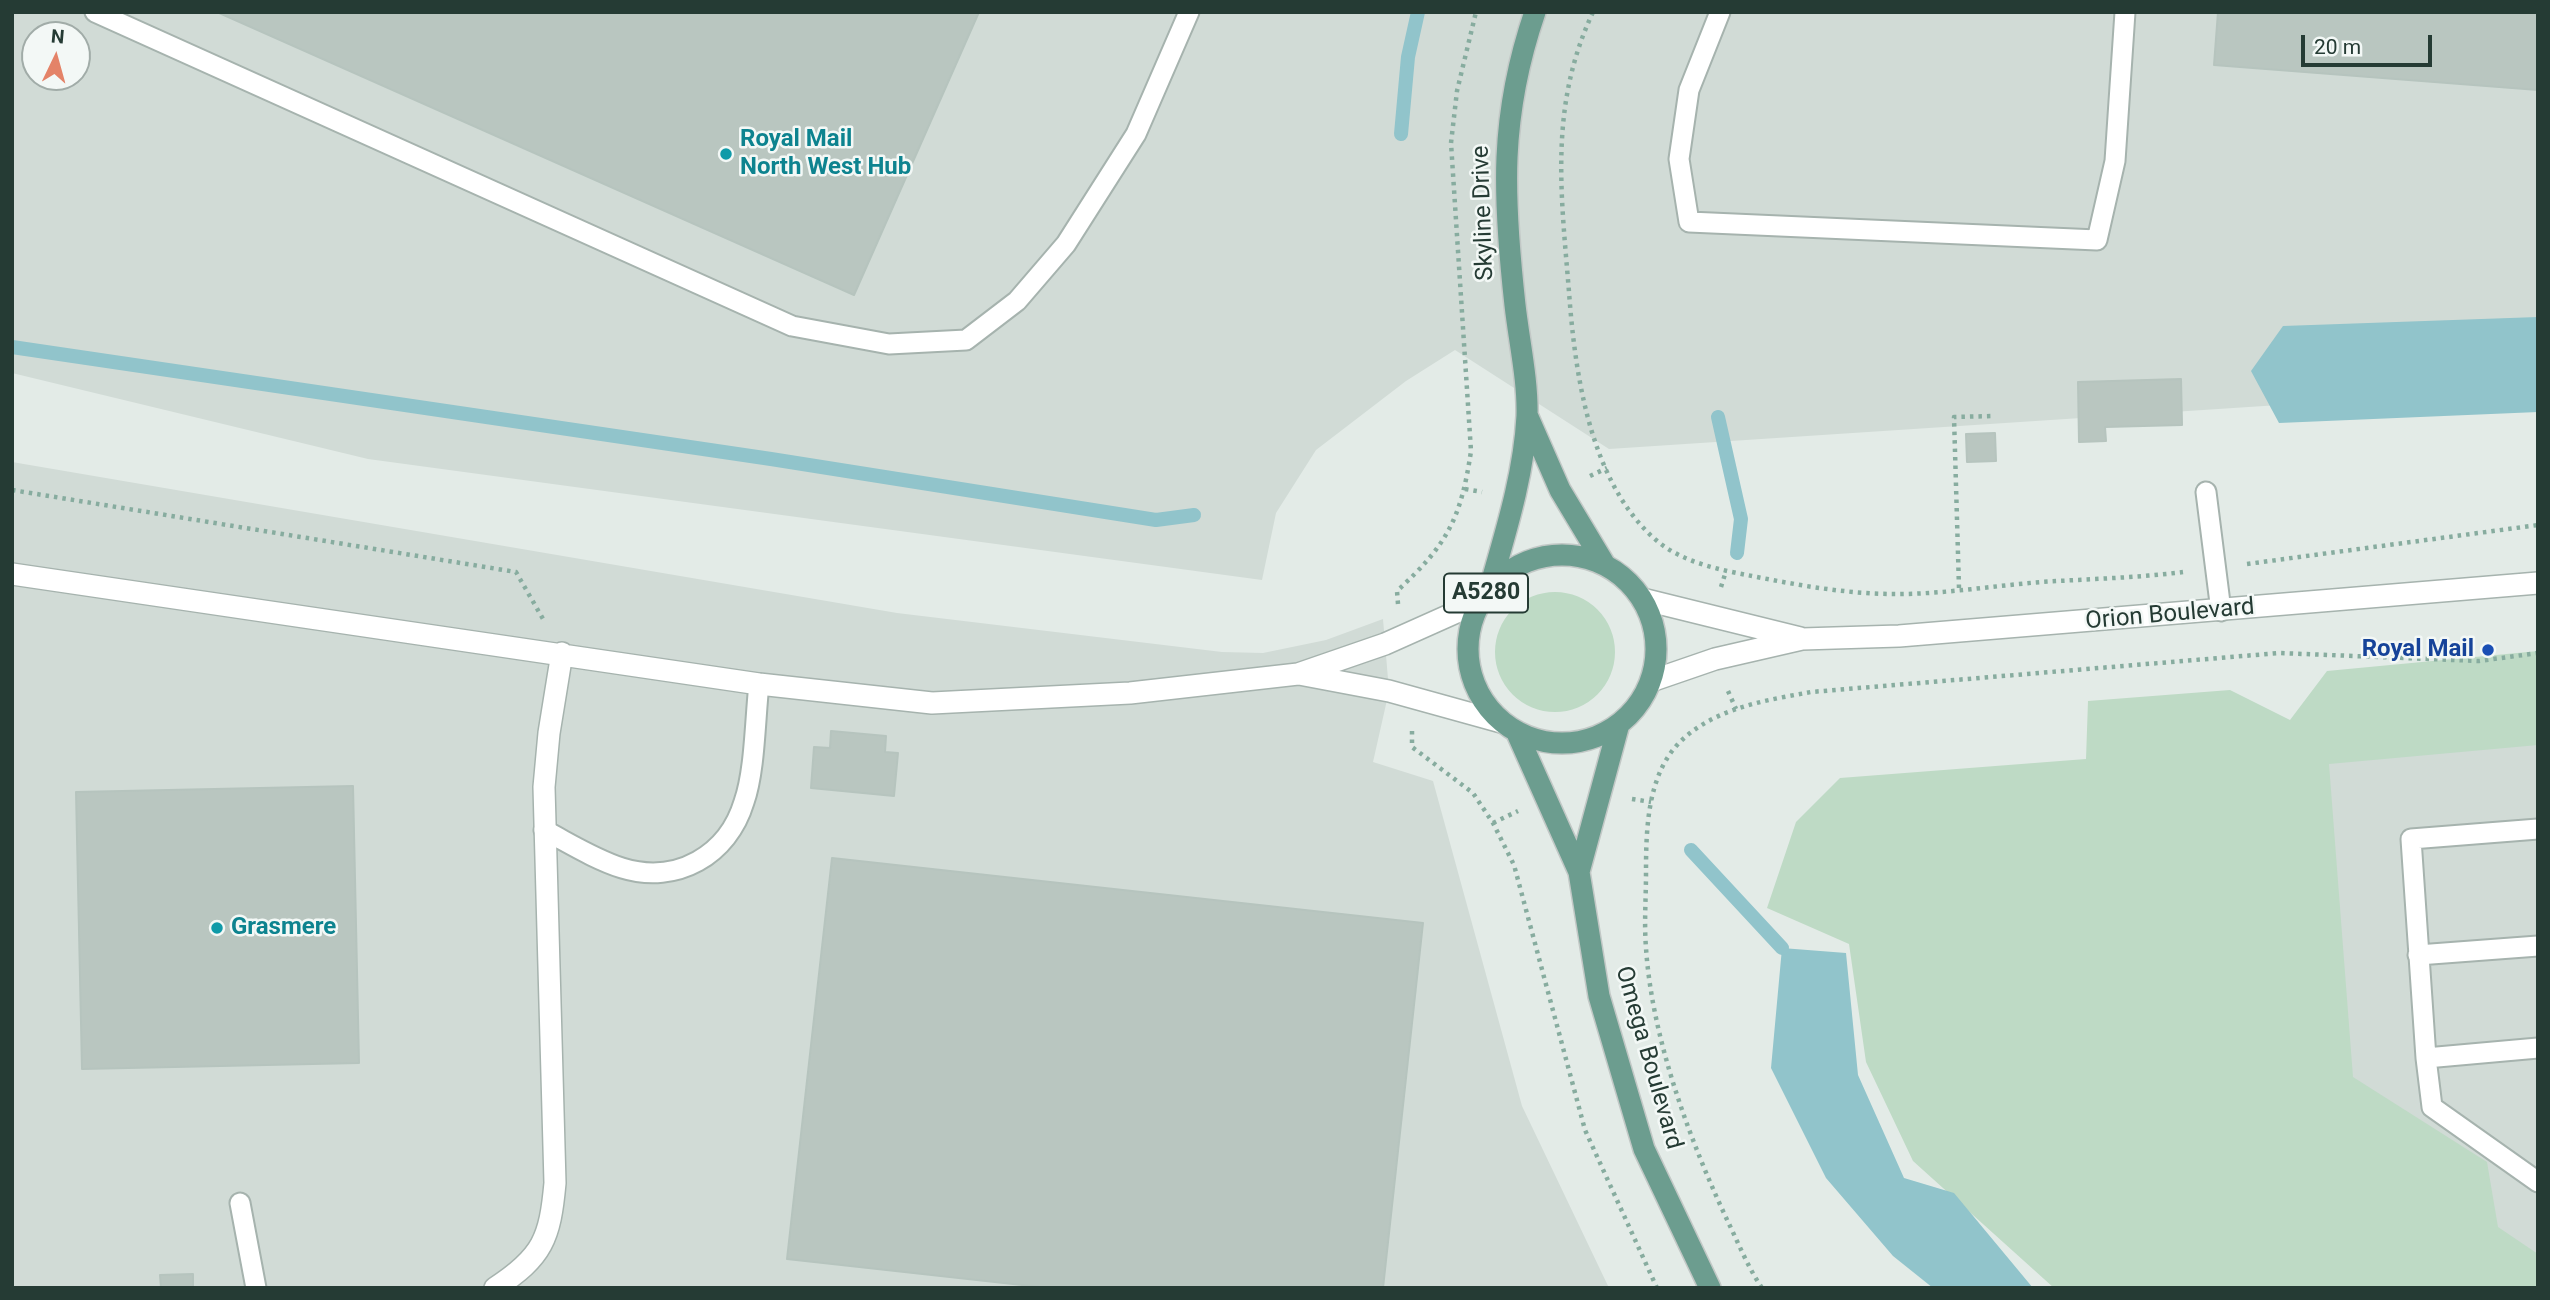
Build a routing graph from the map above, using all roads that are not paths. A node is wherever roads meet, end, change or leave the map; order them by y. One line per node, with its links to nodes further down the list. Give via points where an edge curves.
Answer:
1 (95, 12): 2 (lane, via 792,326 890,344 966,340 1017,301 1066,244 1136,134)
2 (1189, 12)
3 (1535, 12): 6 (main road, Skyline Drive / A5280, via 1518,61 1509,111 1505,180)
4 (1720, 12): 5 (lane, via 1689,90 1679,159 1689,222 2097,240 2115,161)
5 (2125, 12)
6 (1527, 415): 8 (main road, Skyline Drive / A5280, via 1560,490); 11 (main road, Skyline Drive / A5280, via 1516,496)
7 (2206, 492): 13 (lane)
8 (1605, 565): 11 (main road, A5280, via 1575,555 1544,556 1514,567); 12 (main road, A5280)
9 (12, 574): 15 (street)
10 (2538, 583): 13 (street, Orion Boulevard)
11 (1484, 595): 16 (street, via 1385,644); 20 (main road, A5280, via 1468,633 1468,666 1479,697)
12 (1642, 599): 14 (street, Orion Boulevard); 17 (main road, A5280, via 1653,626 1656,654)
13 (2221, 611): 14 (street, Orion Boulevard)
14 (1802, 639): 17 (street, Orion Boulevard, via 1715,659)
15 (562, 653): 18 (street); 22 (street, via 549,733)
16 (1298, 674): 18 (street, via 996,702 900,701); 20 (street, via 1389,691)
17 (1651, 681): 19 (main road, A5280, via 1638,705)
18 (759, 684): 22 (lane, via 745,800 725,843 701,860 671,870 623,869)
19 (1619, 724): 20 (main road, A5280, via 1595,738 1568,743 1541,741); 23 (main road, Omega Boulevard / A5280)
20 (1508, 727): 23 (main road, Omega Boulevard / A5280)
21 (2538, 829): 25 (lane, via 2411,839)
22 (544, 830): 31 (street, via 555,1183 551,1224 540,1250)
23 (1579, 872): 32 (main road, Omega Boulevard / A5280, via 1598,996 1644,1149)
24 (2538, 946): 25 (lane)
25 (2418, 955): 27 (lane)
26 (2538, 1048): 27 (lane)
27 (2426, 1058): 28 (lane, via 2432,1107)
28 (2538, 1182)
29 (240, 1203): 30 (lane)
30 (256, 1288)
31 (495, 1288)
32 (1710, 1288)

